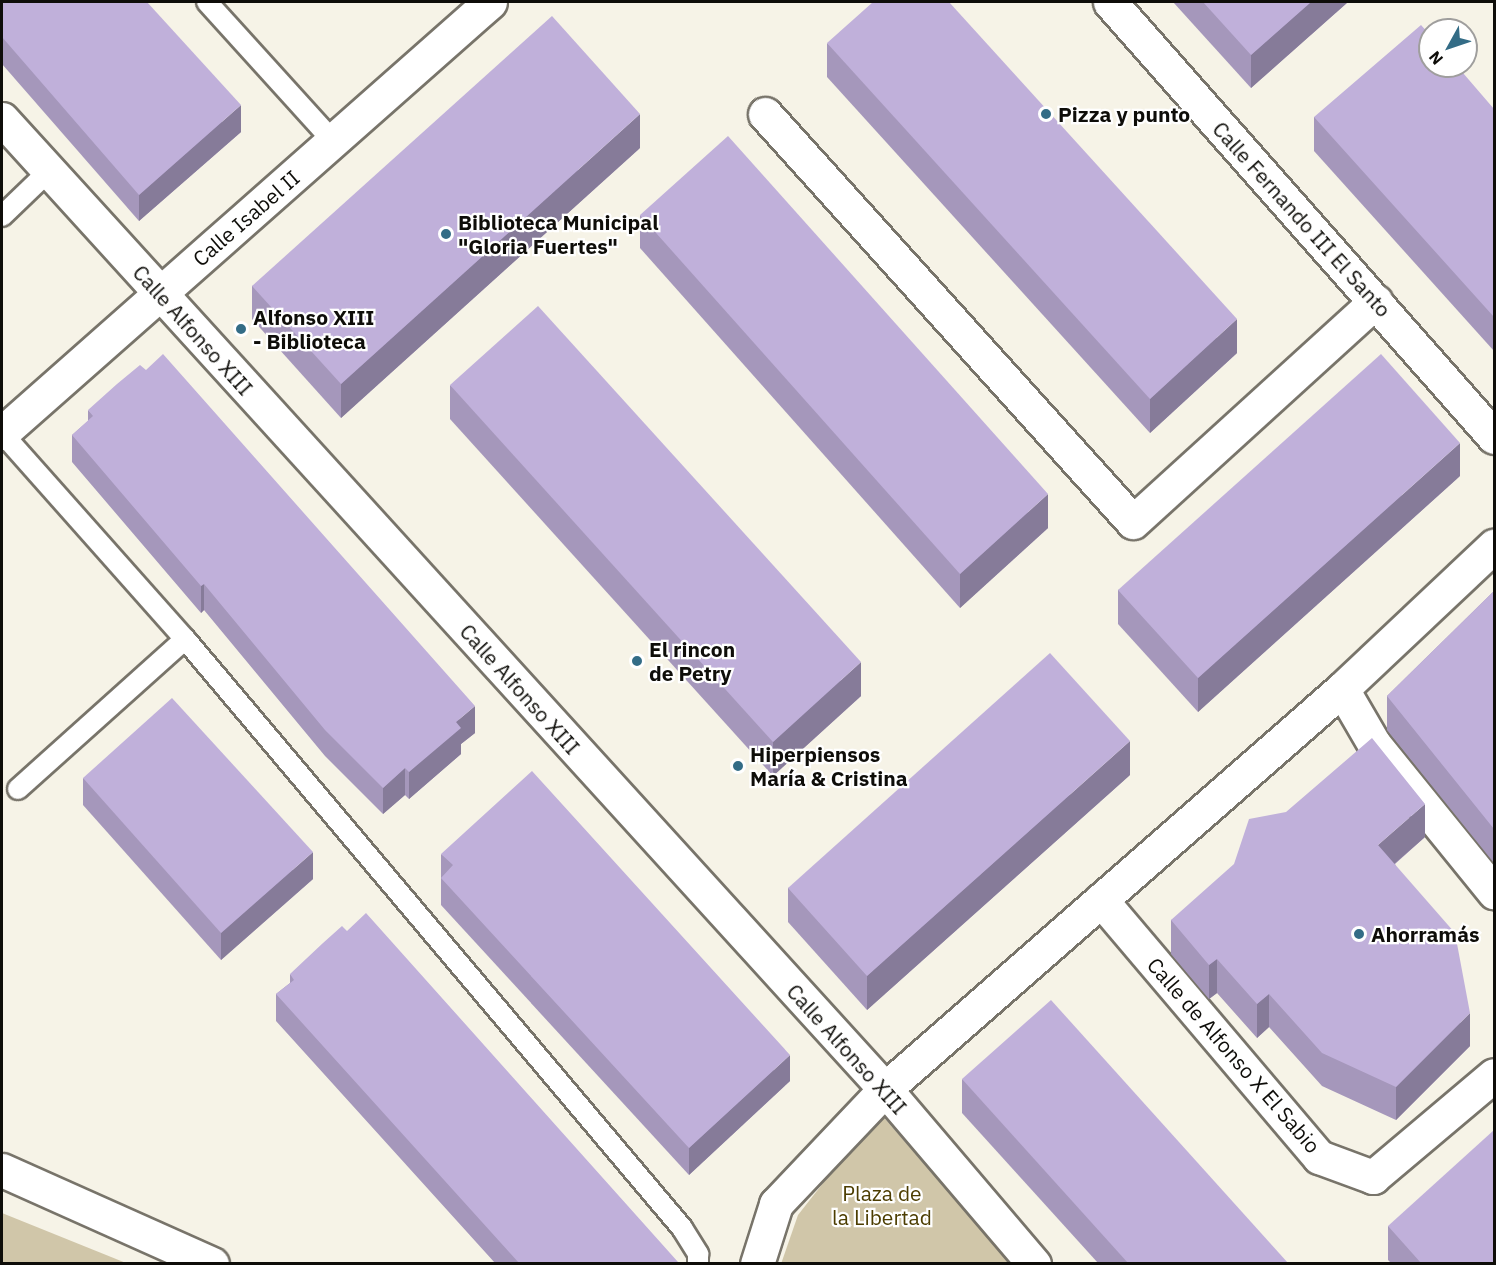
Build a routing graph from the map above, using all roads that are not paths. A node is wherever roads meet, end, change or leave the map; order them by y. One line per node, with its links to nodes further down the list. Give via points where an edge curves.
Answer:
1 (207, 2): 6 (lane)
2 (490, 2): 6 (street, Calle Isabel II)
3 (1110, 2): 10 (street, Calle Fernando III El Santo)
4 (765, 114): 10 (street, via 1133,522)
5 (2, 119): 7 (street, Calle Alfonso XIII)
6 (333, 141): 9 (street, Calle Isabel II)
7 (49, 171): 8 (lane); 9 (street, Calle Alfonso XIII)
8 (2, 216)
9 (160, 294): 11 (street, Calle Isabel II); 20 (street, Calle Alfonso XIII)
10 (1376, 302): 12 (street, Calle Fernando III El Santo)
11 (2, 433): 14 (lane)
12 (1494, 437)
13 (1494, 546): 15 (street)
14 (185, 639): 16 (lane); 23 (lane, via 682,1228 698,1254)
15 (1342, 689): 17 (street, via 1374,744); 18 (street)
16 (18, 789)
17 (1494, 892)
18 (1101, 900): 19 (street, Calle de Alfonso X El Sabio, via 1318,1157 1373,1177); 20 (street)
19 (1494, 1075)
20 (885, 1089): 24 (street, via 776,1204); 25 (street, Calle Alfonso XIII)
21 (2, 1170): 22 (street)
22 (212, 1263)
23 (698, 1263)
24 (757, 1263)
25 (1034, 1263)

